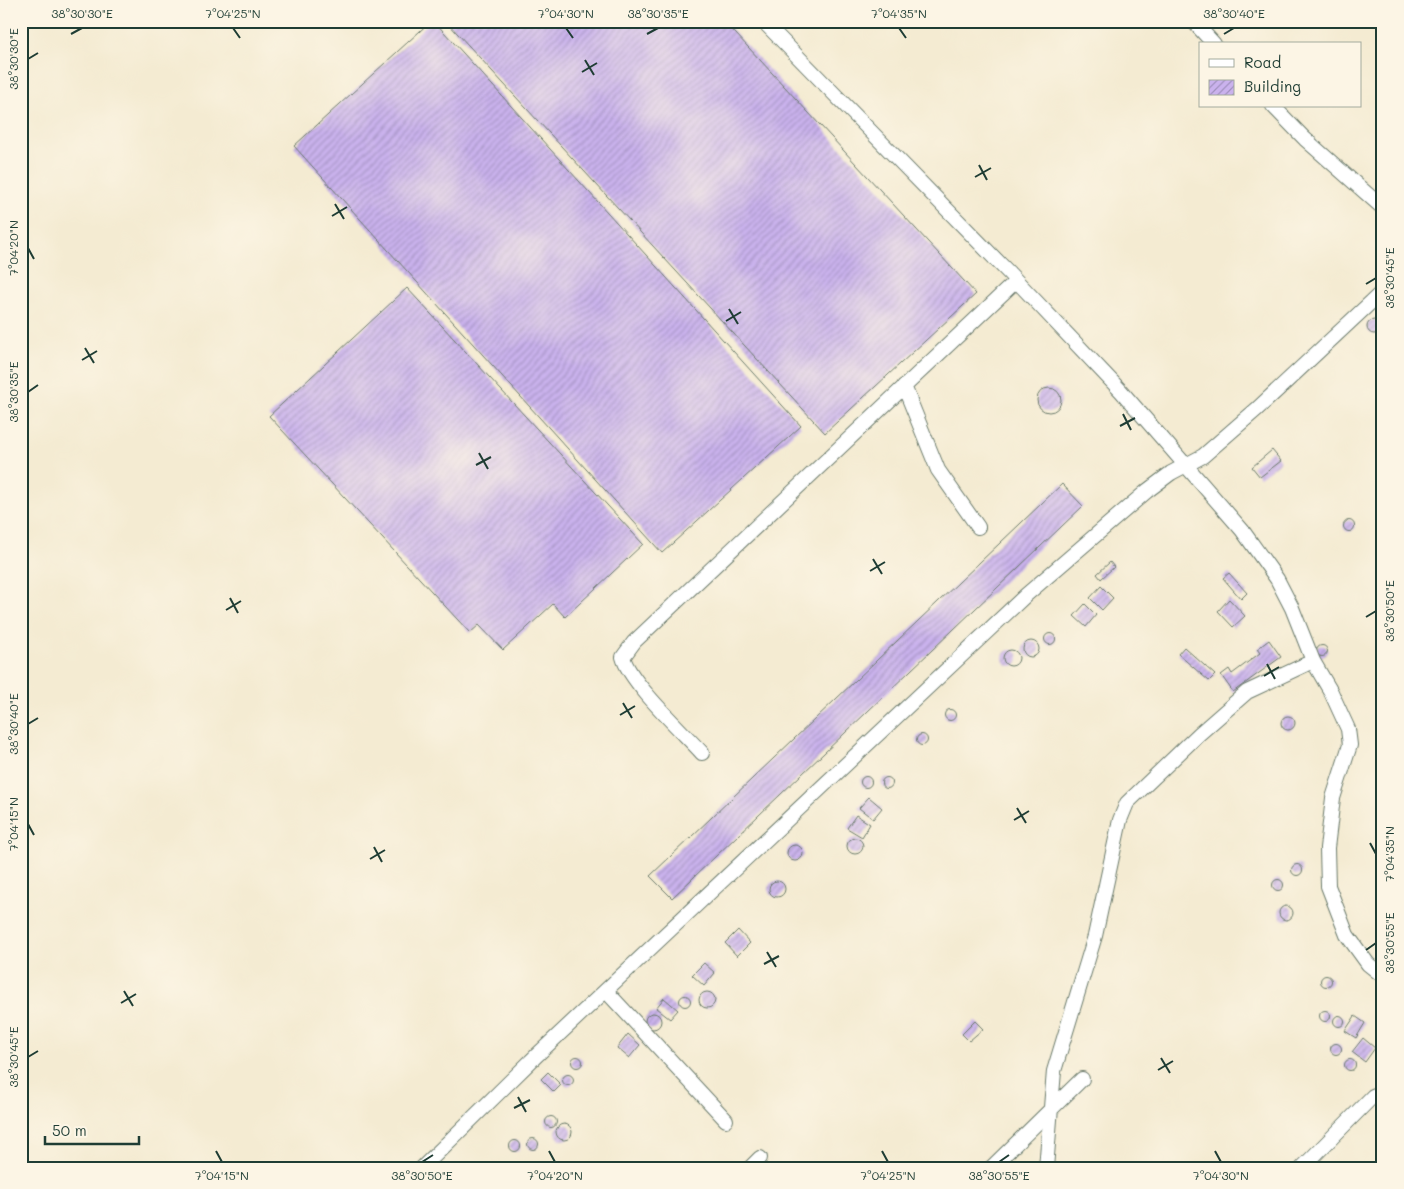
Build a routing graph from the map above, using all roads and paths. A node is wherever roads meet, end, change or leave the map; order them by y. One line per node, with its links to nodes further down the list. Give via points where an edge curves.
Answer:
1 (763, 21): 6 (street)
2 (1194, 21): 3 (street)
3 (1212, 42)
4 (1275, 108): 5 (street, via 1304,139)
5 (1383, 208)
6 (1016, 280): 8 (street); 9 (street)
7 (1383, 291): 9 (street, via 1257,409 1203,456)
8 (904, 386): 10 (street, via 938,470); 12 (street, via 634,642 623,657 640,685)
9 (1187, 465): 11 (street, via 1242,530 1277,579); 14 (street, via 1147,491 1026,595)
10 (978, 527)
11 (1313, 661): 13 (street, via 1348,729 1350,745 1333,798 1327,848 1328,886 1347,935 1368,964); 17 (street, via 1247,692 1127,803 1118,828 1095,936 1054,1071)
12 (702, 753)
13 (1383, 976)
14 (606, 991): 18 (street); 19 (street)
15 (1082, 1078): 17 (street)
16 (1383, 1092): 22 (street, via 1373,1096)
17 (1050, 1110): 20 (street); 21 (street)
18 (726, 1120)
19 (428, 1166)
20 (991, 1168)
21 (1046, 1168)
22 (1302, 1168)

